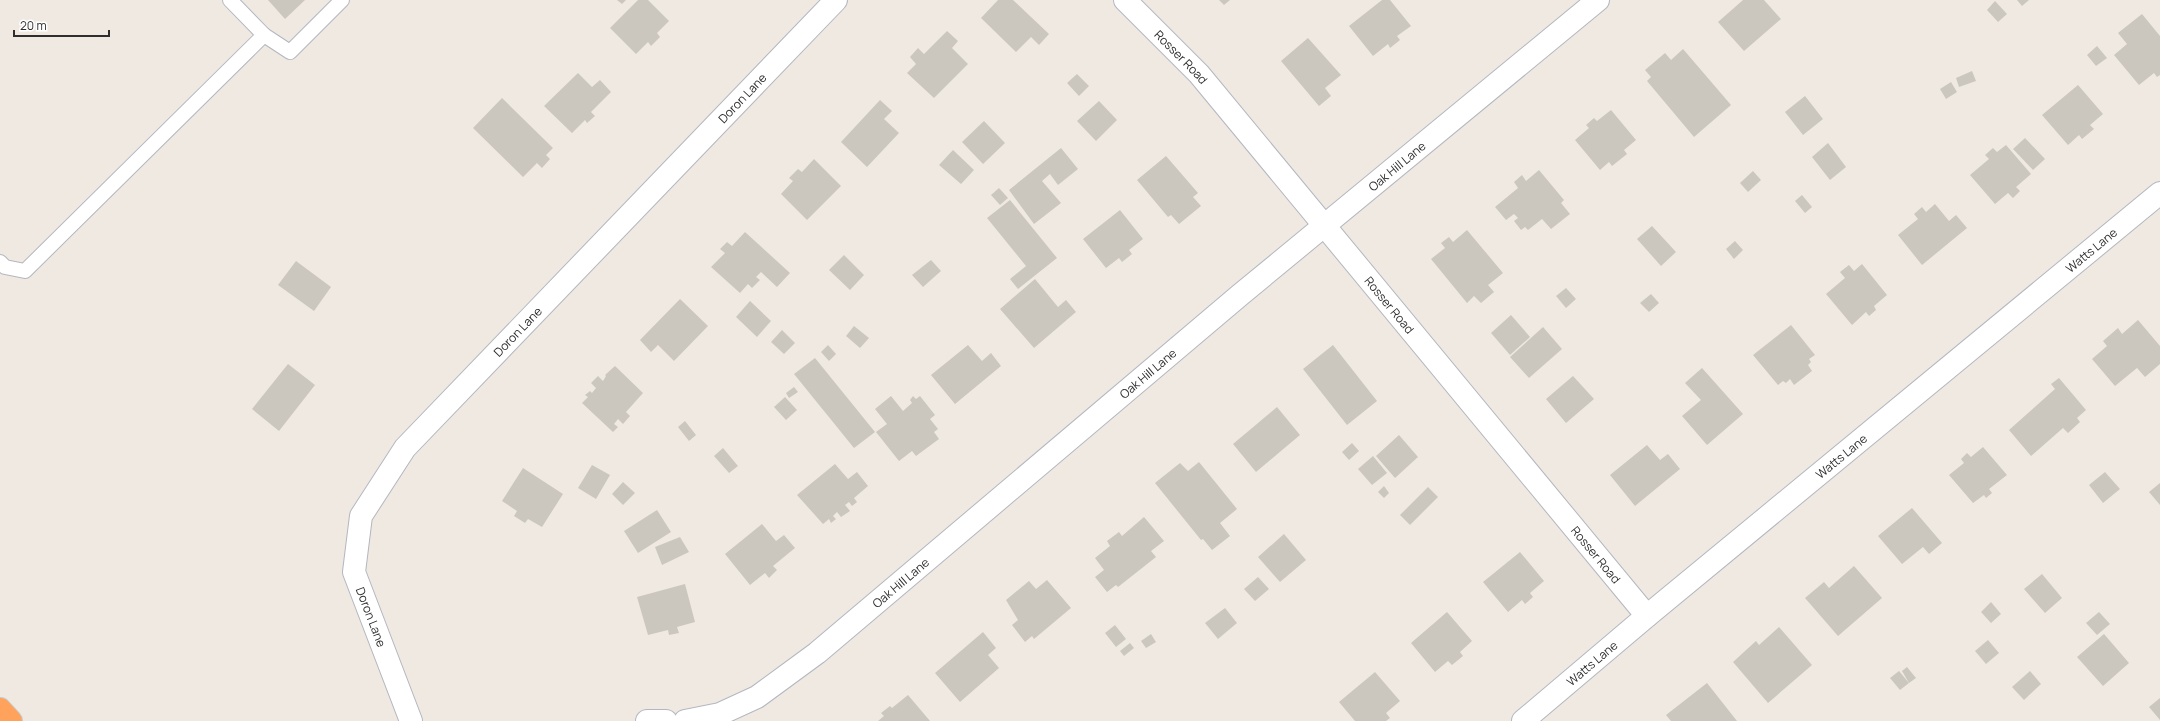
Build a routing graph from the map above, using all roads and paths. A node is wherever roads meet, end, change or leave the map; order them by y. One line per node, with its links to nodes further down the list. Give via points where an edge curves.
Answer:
1 (230, 0): 6 (lane)
2 (342, 0): 6 (lane, via 290,52)
3 (836, 0): 13 (street, Doron Lane, via 405,448 361,516 354,572)
4 (1124, 0): 8 (street, Rosser Road, via 1199,74)
5 (1598, 0): 8 (street, Oak Hill Lane)
6 (264, 35): 9 (lane, via 25,271)
7 (2160, 193): 10 (street, Watts Lane)
8 (1324, 226): 10 (street, Rosser Road); 16 (street, Oak Hill Lane, via 817,653 757,697 720,714)
9 (2, 267)
10 (1647, 616): 17 (street, Watts Lane)
11 (0, 709): 12 (highway)
12 (11, 721)
13 (411, 721)
14 (647, 721): 15 (street)
15 (666, 721)
16 (685, 721)
17 (1523, 721)

